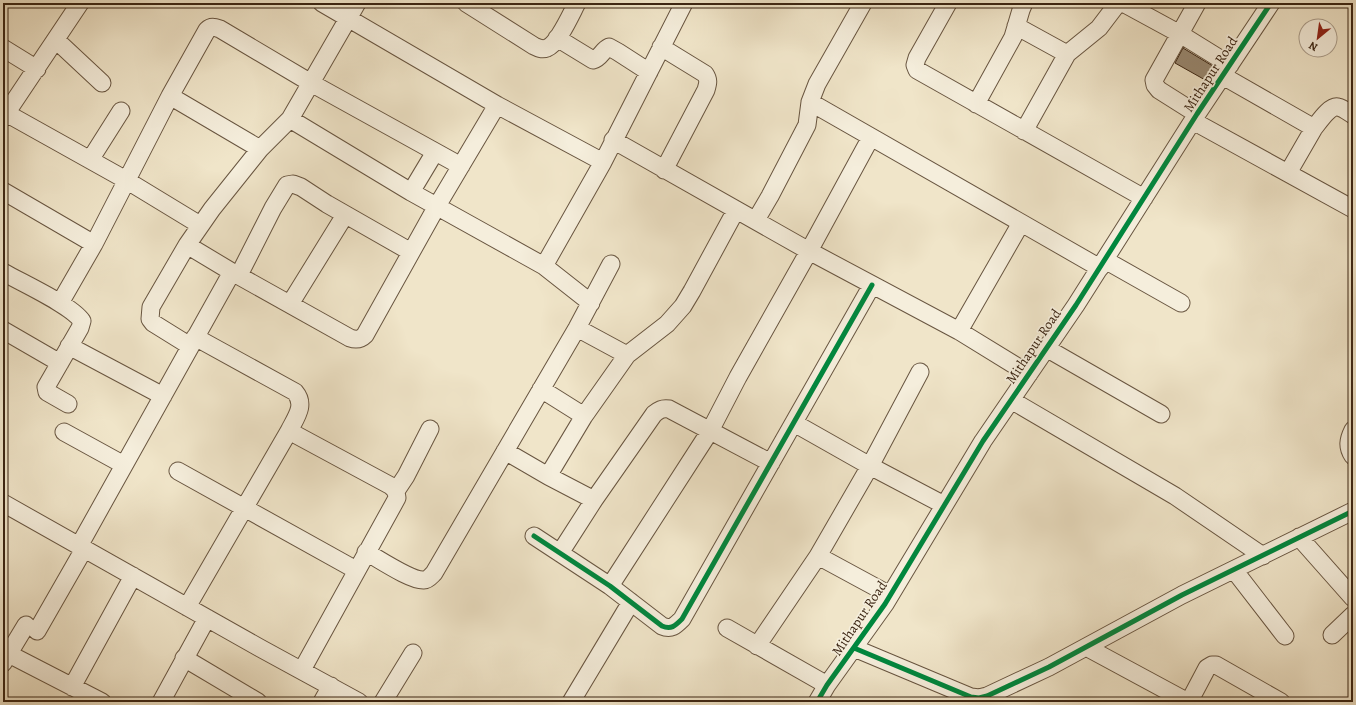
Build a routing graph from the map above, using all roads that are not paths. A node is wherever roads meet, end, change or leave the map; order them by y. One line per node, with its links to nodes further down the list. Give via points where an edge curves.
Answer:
1 (80, 3): 18 (street)
2 (322, 3): 14 (street)
3 (357, 3): 14 (street)
4 (466, 3): 17 (street, via 534,46 547,48)
5 (577, 3): 17 (street)
6 (684, 3): 19 (street)
7 (863, 3): 28 (street, via 817,84)
8 (948, 3): 29 (street, via 916,58 915,65 923,74)
9 (1024, 3): 15 (street)
10 (1118, 3): 21 (street, via 1099,28)
11 (1123, 3): 16 (street)
12 (1197, 3): 16 (street)
13 (1271, 3): 23 (street, Mithapur Road)
14 (348, 18): 25 (street); 30 (street)
15 (1016, 26): 21 (street); 29 (street, via 1007,48)
16 (1180, 34): 23 (street); 34 (street, via 1154,80 1159,90)
17 (557, 38): 24 (street, via 593,60 609,47)
18 (56, 40): 22 (street); 26 (street)
19 (661, 47): 24 (street); 45 (street, via 708,78 706,90)
20 (3, 48): 22 (street)
21 (1067, 54): 37 (street)
22 (37, 69): 33 (street)
23 (1227, 71): 34 (street, Mithapur Road); 36 (street)
24 (649, 72): 39 (street)
25 (311, 82): 27 (street, via 220,29 210,27); 35 (street); 41 (street)
26 (102, 83)
27 (170, 96): 40 (street); 47 (street)
28 (810, 102): 38 (street); 55 (street, via 809,118 804,132)
29 (976, 104): 37 (street)
30 (497, 105): 43 (street); 44 (street)
31 (121, 111): 42 (street)
32 (1353, 115): 36 (street, via 1335,106)
33 (5, 116): 42 (street)
34 (1195, 118): 46 (street); 50 (street, Mithapur Road)
35 (290, 119): 40 (street); 49 (street)
36 (1314, 128): 46 (street)
37 (1024, 131): 50 (street)
38 (871, 137): 56 (street); 60 (street)
39 (613, 140): 43 (street); 45 (street)
40 (260, 149): 57 (street)
41 (435, 152): 44 (street); 49 (street)
42 (90, 160): 47 (street)
43 (602, 162): 64 (street)
44 (461, 166): 51 (street)
45 (664, 170): 53 (street)
46 (1288, 173): 52 (street)
47 (126, 180): 57 (street); 58 (street)
48 (3, 191): 58 (street)
49 (412, 192): 51 (street)
50 (1144, 198): 63 (street, Mithapur Road)
51 (437, 206): 61 (street); 64 (street)
52 (1353, 209)
53 (736, 210): 55 (street); 78 (street, via 683,306 667,324)
54 (345, 215): 61 (street); 66 (street, via 301,187 287,185); 71 (street)
55 (756, 220): 60 (street)
56 (1021, 222): 63 (street); 74 (street)
57 (200, 225): 59 (street)
58 (94, 244): 69 (street)
59 (188, 245): 66 (street); 75 (street, via 151,307 149,315 153,323)
60 (809, 250): 67 (street); 92 (street)
61 (411, 252): 71 (street, via 362,338 350,338)
62 (611, 264): 70 (street)
63 (1102, 264): 68 (street); 77 (street, Mithapur Road)
64 (544, 266): 70 (street)
65 (3, 272): 69 (street)
66 (235, 274): 71 (street); 75 (street)
67 (872, 285): 74 (street); 88 (street)
68 (1181, 302)
69 (60, 303): 76 (street, via 82,321)
70 (591, 303): 72 (street)
71 (290, 304)
72 (577, 328): 78 (street); 82 (street)
73 (3, 330): 79 (street)
74 (959, 331): 81 (street)
75 (193, 341): 83 (street); 91 (street, via 295,392 301,403)
76 (70, 346): 79 (street); 83 (street)
77 (1046, 348): 81 (street, Mithapur Road); 86 (street)
78 (627, 354): 87 (street)
79 (60, 363): 85 (street, via 46,387 47,392)
80 (920, 372): 98 (street)
81 (1029, 374): 84 (street, Mithapur Road)
82 (541, 390): 87 (street); 94 (street)
83 (163, 396): 97 (street)
84 (1011, 400): 104 (street, Mithapur Road); 113 (street, via 1175,496)
85 (68, 404)
86 (1161, 414)
87 (584, 416): 100 (street)
88 (794, 423): 96 (street); 98 (street)
89 (430, 429): 101 (street)
90 (1353, 430): 95 (street, via 1348,441)
91 (289, 431): 101 (street); 105 (street)
92 (710, 431): 96 (street); 102 (street, via 663,408 654,414); 117 (street)
93 (64, 432): 97 (street)
94 (505, 451): 100 (street); 110 (street, via 429,578 417,579 404,574)
95 (1353, 456)
96 (771, 463): 120 (street, via 682,619 676,625 672,628 662,626)
97 (124, 466): 109 (street)
98 (870, 466): 104 (street); 112 (street)
99 (178, 471): 105 (street)
100 (548, 476): 102 (street)
101 (396, 491): 110 (street, via 396,498)
102 (594, 500): 111 (street)
103 (3, 503): 109 (street)
104 (944, 505): 118 (street, Mithapur Road)
105 (245, 508): 114 (street); 121 (street)
106 (1353, 512): 108 (street)
107 (534, 536): 111 (street)
108 (1299, 537): 113 (street); 119 (street)
109 (81, 548): 116 (street); 131 (street, via 32,628)
110 (366, 552): 114 (street)
111 (560, 552): 117 (street)
112 (818, 556): 118 (street); 127 (street)
113 (1263, 556): 115 (street)
114 (356, 570): 133 (street)
115 (1234, 570): 126 (street); 128 (street)
116 (133, 576): 121 (street); 136 (street)
117 (610, 586): 120 (street)
118 (890, 596): 129 (street, Mithapur Road)
119 (1353, 598)
120 (631, 602): 144 (street)
121 (187, 607): 123 (street)
122 (1353, 615): 125 (street)
123 (207, 618): 132 (street); 133 (street)
124 (727, 628): 127 (street)
125 (1332, 635)
126 (1285, 636)
127 (757, 646): 134 (street)
128 (1086, 647): 137 (street); 146 (street)
129 (854, 648): 134 (street, Mithapur Road); 137 (street)
130 (413, 653): 143 (street)
131 (5, 656): 136 (street)
132 (184, 658): 139 (street); 140 (street)
133 (302, 670): 135 (street)
134 (827, 685): 145 (street, Mithapur Road)
135 (331, 686): 141 (street); 142 (street)
136 (72, 687): 138 (street)
137 (978, 700)
138 (102, 702)
139 (161, 702)
140 (258, 702)
141 (322, 702)
142 (360, 702)
143 (383, 702)
144 (571, 702)
145 (817, 702)
146 (1189, 702): 147 (street, via 1207,668 1212,665)
147 (1281, 702)

